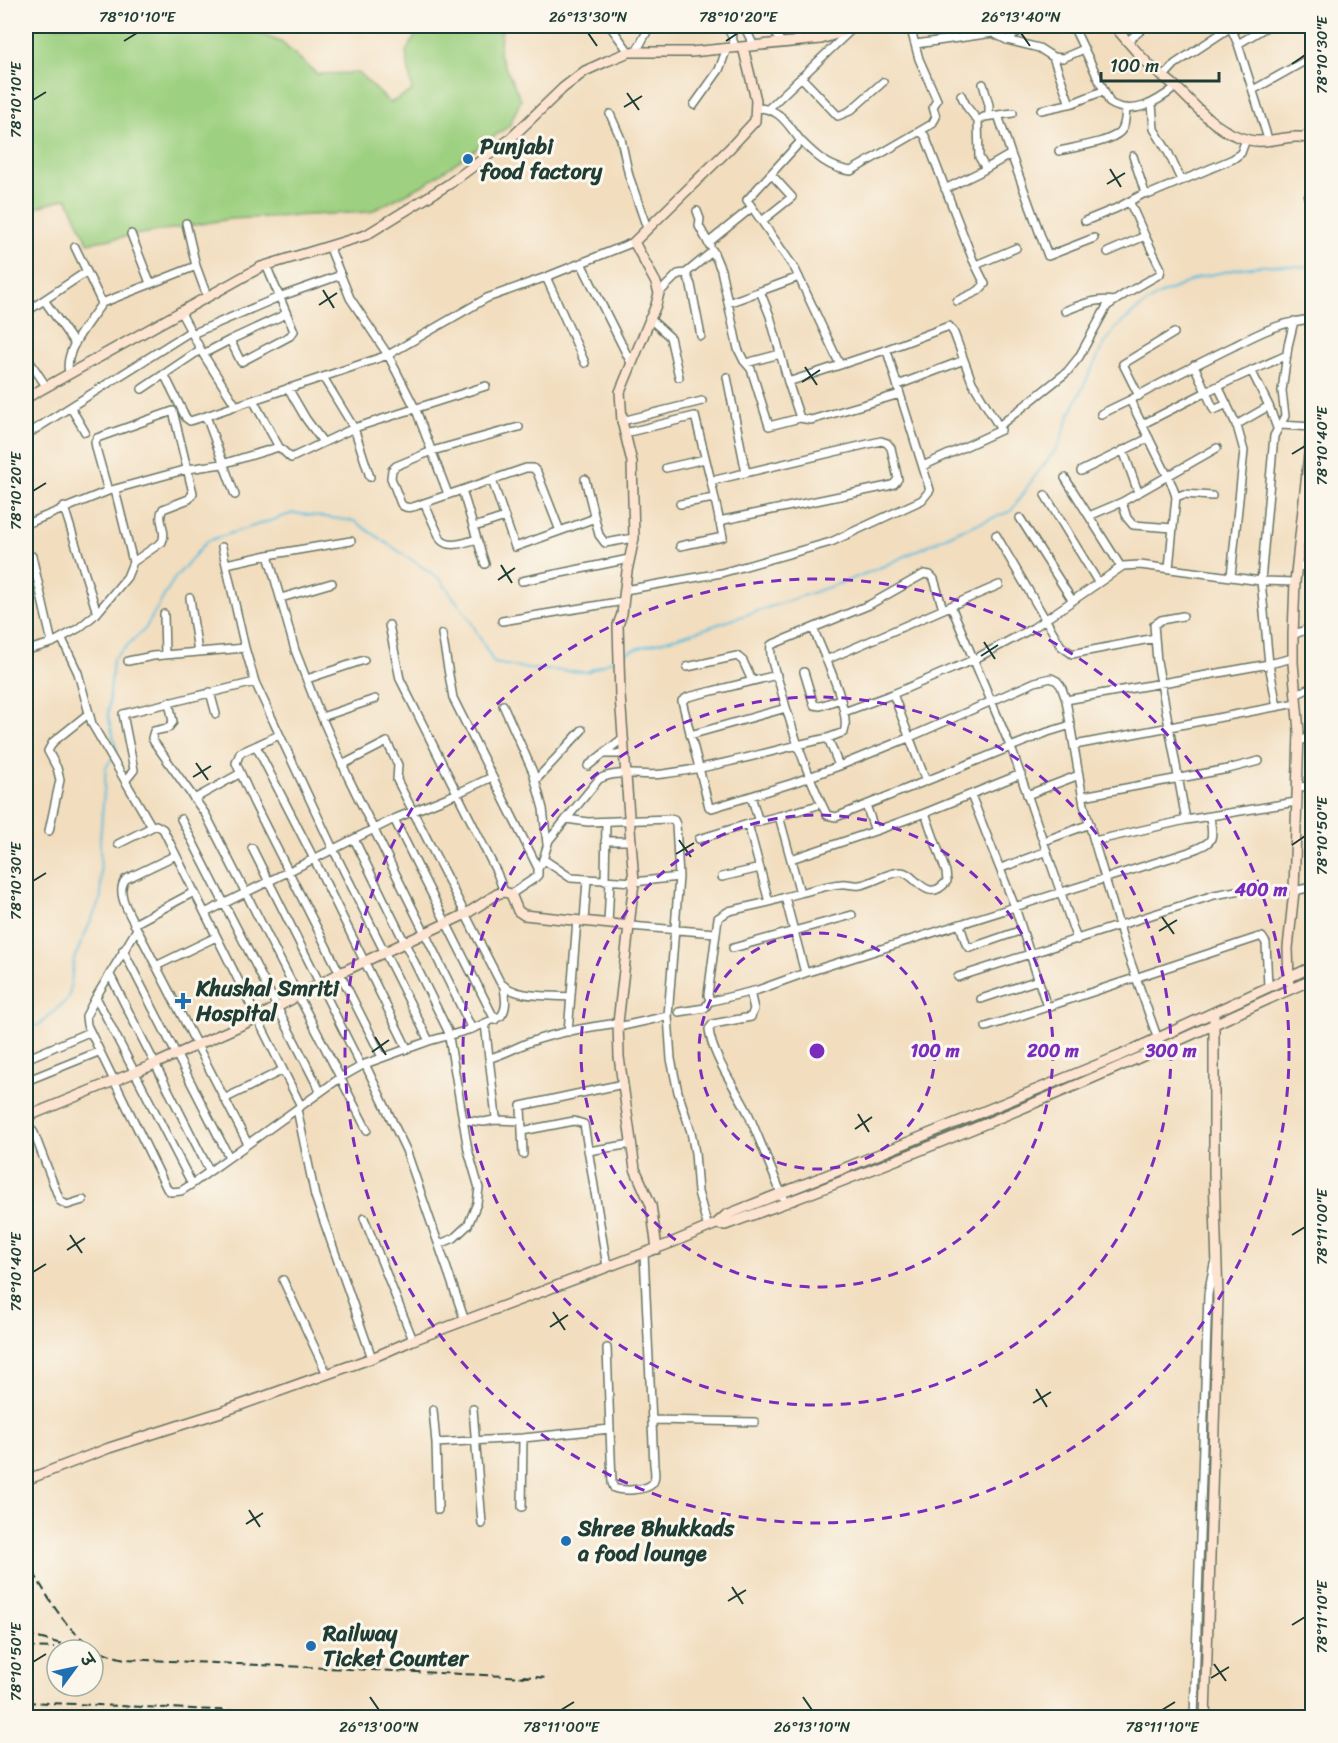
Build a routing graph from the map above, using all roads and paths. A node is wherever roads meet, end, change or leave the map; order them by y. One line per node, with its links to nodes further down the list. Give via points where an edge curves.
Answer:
1 (610, 26): 26 (street)
2 (650, 26): 26 (street)
3 (726, 26): 24 (street)
4 (744, 26): 23 (street)
5 (772, 26): 20 (street)
6 (793, 26): 18 (street)
7 (814, 26): 16 (street)
8 (910, 26): 21 (street)
9 (1025, 26): 17 (street)
10 (1073, 26): 25 (street)
11 (1114, 26): 19 (main road)
12 (1146, 26): 19 (street)
13 (1231, 26): 22 (street); 29 (street)
14 (1268, 26): 22 (street)
15 (856, 28): 16 (main road); 30 (street)
16 (821, 39): 18 (main road)
17 (1007, 40): 21 (street, via 993,33); 27 (street, via 1034,45)
18 (800, 41): 20 (main road)
19 (1128, 41): 29 (main road)
20 (781, 43): 23 (main road)
21 (916, 44): 49 (street, via 937,100 933,107 936,117)
22 (1238, 44): 34 (street)
23 (754, 46): 24 (main road)
24 (735, 48): 26 (main road); 39 (street); 40 (main road, via 756,100)
25 (1084, 49): 27 (street, via 1063,58); 35 (street)
26 (632, 52): 74 (main road, via 585,71 509,140 450,184 366,235)
27 (1053, 57): 37 (street)
28 (1312, 57): 34 (street)
29 (1164, 76): 33 (main road)
30 (801, 77): 31 (street, via 838,116 850,111); 41 (street)
31 (883, 82)
32 (983, 84): 47 (street)
33 (1176, 87): 38 (street); 51 (main road, via 1201,114)
34 (1252, 90): 52 (street)
35 (1103, 92): 37 (street); 42 (street, via 1110,103)
36 (961, 94): 48 (street)
37 (1070, 104): 43 (street)
38 (1152, 104): 42 (street); 59 (street, via 1154,129)
39 (694, 105)
40 (755, 108): 41 (street); 68 (main road, via 755,121 674,205)
41 (768, 108): 53 (street)
42 (1126, 108): 54 (street, via 1121,131 1112,137)
43 (1041, 110)
44 (1013, 113): 46 (street)
45 (610, 114): 68 (street)
46 (998, 115): 47 (street); 55 (street)
47 (989, 116): 48 (street)
48 (978, 121): 57 (street, via 979,157)
49 (920, 131): 53 (street, via 851,171 839,170 819,159); 60 (street)
50 (1310, 136): 52 (main road)
51 (1246, 139): 52 (main road); 59 (street, via 1241,153 1233,159)
52 (1268, 139)
53 (801, 141): 58 (street)
54 (1059, 152)
55 (1011, 154): 57 (street); 71 (street, via 1048,256)
56 (1133, 156): 61 (street)
57 (985, 167): 60 (street)
58 (771, 174): 63 (street, via 747,200); 65 (street, via 792,197)
59 (1181, 180): 61 (street)
60 (945, 189): 80 (street)
61 (1145, 193): 62 (street)
62 (1130, 202): 66 (street); 70 (street)
63 (751, 206): 65 (street); 73 (street)
64 (697, 212): 73 (street)
65 (762, 221): 87 (street)
66 (1085, 221)
67 (186, 223): 81 (street)
68 (646, 228): 72 (main road)
69 (131, 234): 88 (street)
70 (1145, 236): 78 (street); 96 (street, via 1161,268 1160,274)
71 (1094, 238)
72 (634, 242): 79 (street); 90 (main road)
73 (708, 243): 77 (street)
74 (329, 246): 82 (main road); 85 (street)
75 (75, 247): 83 (street)
76 (1016, 248): 80 (street)
77 (713, 251): 84 (street); 98 (street)
78 (1107, 252)
79 (581, 263): 86 (street); 120 (street)
80 (976, 265): 95 (street, via 985,284 983,288)
81 (196, 266): 88 (street); 92 (street)
82 (266, 266): 92 (main road); 93 (street)
83 (86, 272): 94 (street); 97 (street)
84 (686, 273): 90 (street, via 678,274); 109 (street)
85 (341, 275): 93 (street); 115 (street, via 350,298)
86 (546, 277): 115 (street, via 487,298); 119 (street)
87 (799, 277): 89 (street); 122 (street)
88 (150, 283): 97 (street)
89 (760, 291): 98 (street); 114 (street)
90 (659, 293): 104 (main road)
91 (26, 296): 99 (street)
92 (207, 296): 100 (main road)
93 (279, 297): 103 (street); 107 (street)
94 (44, 300): 99 (street); 111 (street)
95 (957, 301)
96 (1115, 301): 101 (street, via 1101,299); 160 (street, via 1107,306 1067,372)
97 (102, 303): 111 (street)
98 (728, 303): 121 (street, via 738,349)
99 (33, 307): 102 (street)
100 (180, 311): 107 (street); 126 (main road)
101 (1065, 311)
102 (26, 312)
103 (286, 314): 110 (street); 110 (street, via 294,331 290,336 241,362)
104 (649, 318): 120 (main road); 129 (street, via 670,337)
105 (1312, 319): 106 (street)
106 (1294, 321): 116 (street); 123 (street, via 1274,326)
107 (191, 333): 113 (street); 149 (street)
108 (1174, 333): 141 (street, via 1123,364)
109 (701, 336)
110 (230, 340): 113 (street)
111 (75, 344): 126 (street, via 68,359)
112 (885, 350): 118 (street, via 948,326); 122 (street); 132 (street)
113 (202, 352): 127 (street); 147 (street)
114 (780, 354): 121 (street); 131 (street)
115 (388, 355): 128 (street); 151 (street)
116 (1287, 355): 125 (street); 161 (street, via 1282,392 1286,411)
117 (26, 356): 133 (street)
118 (964, 360): 132 (street); 160 (street, via 972,382)
119 (585, 363)
120 (631, 363): 157 (main road, via 620,392)
121 (746, 363): 156 (street, via 769,426)
122 (840, 365): 131 (street)
123 (1194, 365): 139 (street); 141 (street)
124 (1312, 368): 136 (main road)
125 (1251, 370): 135 (street); 148 (street)
126 (69, 372): 133 (main road)
127 (165, 374): 138 (street); 150 (street)
128 (323, 377): 137 (street); 164 (street)
129 (679, 377)
130 (727, 377): 181 (street)
131 (788, 382): 156 (street)
132 (898, 385): 140 (street)
133 (46, 386): 142 (main road)
134 (486, 386): 151 (street)
135 (1218, 386): 139 (street); 146 (street)
136 (1312, 386): 163 (main road)
137 (288, 388): 143 (street); 170 (street)
138 (142, 389)
139 (1206, 392): 146 (street, via 1214,410); 158 (street)
140 (900, 394): 156 (street, via 811,420); 177 (street)
141 (1139, 396): 144 (street)
142 (26, 398)
143 (253, 400): 147 (street); 171 (street)
144 (1130, 400): 153 (street); 158 (street)
145 (702, 401): 155 (street)
146 (1227, 404): 159 (street)
147 (236, 406): 154 (street)
148 (1269, 406): 159 (street); 161 (street)
149 (71, 408): 166 (street); 168 (street)
150 (181, 408): 152 (street); 154 (street, via 190,421)
151 (416, 410): 164 (street); 174 (street)
152 (172, 411): 179 (street); 189 (street, via 98,438 96,448)
153 (1101, 414)
154 (206, 416): 176 (street)
155 (642, 416): 157 (street); 165 (street)
156 (800, 418)
157 (622, 421): 167 (main road)
158 (1143, 424): 169 (street)
159 (1236, 424): 226 (street, via 1245,458)
160 (999, 426): 177 (street, via 1001,430)
161 (1279, 426): 163 (street); 227 (street, via 1270,465)
162 (519, 427): 174 (street)
163 (1312, 427): 225 (main road)
164 (354, 428): 170 (street); 183 (street)
165 (645, 428): 167 (street); 175 (street, via 695,416)
166 (85, 432)
167 (625, 433): 211 (main road, via 632,462)
168 (26, 435)
169 (1149, 438): 173 (street); 182 (street)
170 (323, 442): 171 (street, via 291,458)
171 (279, 447): 176 (street)
172 (1217, 448): 182 (street)
173 (1123, 450): 180 (street); 190 (street)
174 (432, 451): 191 (street); 198 (street, via 396,466 391,473 404,507)
175 (705, 459): 178 (street); 187 (street)
176 (222, 464): 179 (street); 192 (street)
177 (923, 465): 233 (street, via 930,490 922,500 831,542 721,573)
178 (666, 468)
179 (188, 469): 189 (street); 219 (street, via 192,496 163,509 162,542)
180 (1081, 471)
181 (746, 473): 187 (street); 205 (street, via 881,441 891,448 898,478 888,486)
182 (1167, 475): 190 (street); 194 (street)
183 (370, 477)
184 (1065, 478): 201 (street)
185 (585, 479): 203 (street)
186 (492, 480): 188 (street); 202 (street); 209 (street, via 533,468)
187 (711, 481): 196 (street)
188 (462, 490): 191 (street); 207 (street)
189 (111, 491): 200 (street); 219 (street)
190 (1138, 492): 197 (street)
191 (448, 494): 198 (street)
192 (235, 495)
193 (1045, 495): 229 (street)
194 (1176, 496): 195 (street); 208 (street)
195 (1212, 496)
196 (714, 498): 199 (street); 205 (street)
197 (1122, 502): 201 (street); 208 (street, via 1133,525)
198 (424, 504): 212 (street, via 445,544)
199 (680, 504)
200 (64, 507): 206 (street); 239 (street)
201 (1089, 516): 223 (street)
202 (505, 517): 207 (street); 209 (street, via 515,547)
203 (595, 518): 209 (street); 211 (street, via 605,543)
204 (1020, 518): 236 (street)
205 (719, 521): 214 (street, via 723,537)
206 (26, 524)
207 (474, 527): 212 (street)
208 (1173, 528): 224 (street)
209 (560, 531)
210 (996, 535): 242 (street)
211 (634, 538): 218 (main road)
212 (477, 539): 222 (street)
213 (351, 541): 216 (street)
214 (680, 546)
215 (222, 547): 221 (street)
216 (268, 555): 221 (street); 235 (street)
217 (32, 556): 251 (street)
218 (629, 559): 228 (street); 233 (main road)
219 (133, 562): 239 (street, via 127,577)
220 (1312, 562): 225 (street)
221 (226, 564): 253 (street)
222 (485, 564)
223 (1121, 567): 224 (street); 229 (street)
224 (1169, 568): 226 (street)
225 (1297, 568): 230 (main road)
226 (1231, 576): 227 (street)
227 (1261, 580): 230 (street); 261 (street)
228 (522, 581)
229 (1098, 582): 236 (street)
230 (1295, 582): 248 (main road)
231 (332, 583): 235 (street)
232 (999, 585): 238 (street)
233 (625, 590): 237 (main road)
234 (190, 598): 254 (street)
235 (281, 598): 265 (street)
236 (1072, 600): 242 (street)
237 (623, 604): 243 (street); 291 (main road, via 618,626)
238 (947, 608): 246 (street, via 934,579 924,574 869,605); 258 (street); 259 (street)
239 (97, 614): 250 (street)
240 (164, 614): 255 (street)
241 (1183, 616): 249 (street, via 1156,622)
242 (1047, 618): 249 (street, via 1061,646 1072,654); 259 (street)
243 (502, 621)
244 (389, 625): 318 (street, via 399,679)
245 (1312, 627): 248 (street)
246 (813, 628): 258 (street); 264 (street, via 771,645)
247 (442, 634): 310 (street, via 453,698)
248 (1293, 635): 256 (main road)
249 (1155, 638): 268 (street)
250 (62, 639): 251 (street); 282 (street, via 78,672)
251 (52, 643): 252 (street)
252 (26, 648)
253 (245, 648): 254 (street); 267 (street)
254 (198, 652): 255 (street)
255 (165, 655): 260 (street)
256 (1293, 658): 261 (street); 274 (main road)
257 (364, 660): 265 (street)
258 (826, 660): 273 (street)
259 (973, 660): 271 (street); 277 (street)
260 (128, 661)
261 (1269, 664): 268 (street); 279 (street)
262 (687, 667): 266 (street, via 737,656)
263 (804, 672): 273 (street, via 813,705)
264 (777, 675): 266 (street); 280 (street)
265 (307, 679): 284 (street)
266 (752, 681): 289 (street, via 684,699 682,706)
267 (255, 682): 270 (street); 288 (street)
268 (1161, 684): 275 (street); 286 (street)
269 (1312, 687): 274 (street)
270 (210, 692): 276 (street); 283 (street)
271 (892, 694): 281 (street); 293 (street)
272 (375, 699): 284 (street)
273 (840, 699): 281 (street)
274 (1296, 699): 279 (street); 294 (main road)
275 (1066, 700): 277 (street, via 1061,686 1051,678); 285 (street)
276 (169, 702): 313 (street, via 123,714 134,770); 323 (street, via 173,722 168,728 154,731 152,738)
277 (990, 702): 293 (street); 298 (street)
278 (503, 705): 314 (street)
279 (1278, 707): 286 (street)
280 (786, 708): 289 (street); 295 (street)
281 (844, 712): 292 (street, via 844,732)
282 (88, 714): 313 (street); 342 (street, via 53,742 48,751 60,780)
283 (216, 714)
284 (322, 717): 302 (street)
285 (1071, 725): 296 (street); 298 (street)
286 (1169, 728): 296 (street); 311 (street)
287 (582, 730): 314 (street)
288 (279, 735): 297 (street); 353 (street)
289 (690, 735): 305 (street)
290 (1312, 736): 294 (street)
291 (623, 738): 299 (street); 300 (main road)
292 (828, 738): 295 (street); 304 (street)
293 (908, 738): 304 (street); 315 (street)
294 (1298, 742): 317 (main road)
295 (796, 745): 305 (street); 312 (street)
296 (1075, 745): 309 (street)
297 (256, 746): 306 (street, via 240,753 236,763); 356 (street)
298 (1011, 748): 308 (street); 315 (street)
299 (604, 754): 300 (street); 303 (street)
300 (625, 754): 307 (main road)
301 (1259, 761): 311 (street)
302 (342, 765): 327 (street, via 387,742 398,765 397,780); 341 (street)
303 (588, 766)
304 (839, 766): 312 (street)
305 (698, 769): 307 (street, via 659,775); 321 (street, via 709,807)
306 (239, 774): 323 (street); 362 (street)
307 (626, 774): 333 (street, via 599,779); 335 (main road)
308 (1021, 774): 319 (street); 320 (street)
309 (1079, 775): 320 (street); 322 (street)
310 (492, 777): 318 (street); 359 (street)
311 (1178, 777): 322 (street); 334 (street)
312 (809, 778): 321 (street); 325 (street, via 827,814 836,817)
313 (125, 781): 340 (street)
314 (535, 781): 351 (street)
315 (926, 781): 325 (street)
316 (1312, 784): 317 (street)
317 (1297, 788): 324 (main road)
318 (458, 793): 327 (street); 375 (street)
319 (971, 795): 328 (street); 361 (street)
320 (1028, 795): 348 (street)
321 (751, 796): 337 (street)
322 (1083, 796): 339 (street)
323 (194, 799): 374 (street)
324 (1296, 802): 330 (street); 372 (main road)
325 (866, 805): 343 (street)
326 (815, 806): 329 (street)
327 (414, 811): 332 (street); 383 (street)
328 (925, 813): 343 (street); 376 (street, via 945,865 944,885 921,888 901,872 858,885 842,884)
329 (779, 816): 337 (street); 358 (street)
330 (1210, 817): 334 (street); 365 (street, via 1213,836 1203,846)
331 (181, 819): 380 (street)
332 (394, 819): 341 (street); 386 (street)
333 (566, 819): 336 (street); 351 (street)
334 (1186, 820): 349 (street)
335 (631, 821): 336 (street); 347 (main road); 363 (street, via 674,820)
336 (606, 822): 346 (street)
337 (759, 822): 338 (street)
338 (748, 824): 345 (street); 360 (street)
339 (1089, 824): 348 (street); 349 (street)
340 (152, 827): 350 (street); 355 (street, via 161,826)
341 (373, 829): 344 (street); 395 (street)
342 (49, 831)
343 (875, 831): 358 (street)
344 (354, 839): 353 (street); 399 (street)
345 (699, 839)
346 (605, 841): 347 (street); 368 (street)
347 (632, 841): 369 (main road)
348 (1044, 841): 354 (street)
349 (1094, 841): 365 (street)
350 (118, 844)
351 (547, 844): 357 (street)
352 (252, 848): 367 (street)
353 (333, 849): 356 (street); 402 (street)
354 (1047, 851): 361 (street); 377 (street)
355 (176, 855): 373 (street); 389 (street, via 123,882 123,896)
356 (314, 859): 362 (street); 404 (street)
357 (543, 859): 359 (street); 366 (street, via 565,876)
358 (791, 859): 376 (street)
359 (538, 868): 375 (street, via 535,879)
360 (760, 868): 364 (street); 379 (street)
361 (1001, 868): 381 (street)
362 (289, 870): 367 (street); 407 (street)
363 (680, 877): 369 (street); 392 (street)
364 (722, 877)
365 (1105, 878): 377 (street); 391 (street)
366 (587, 880): 368 (street); 385 (street)
367 (269, 881): 374 (street); 415 (street)
368 (607, 881): 369 (street); 387 (street)
369 (634, 882): 390 (main road)
370 (1312, 887): 372 (street)
371 (1236, 891): 391 (street)
372 (1294, 891): 412 (main road)
373 (194, 892): 382 (street); 389 (street)
374 (246, 892): 380 (street); 420 (street)
375 (507, 893): 383 (main road, via 497,894); 385 (main road, via 524,915)
376 (800, 893): 378 (street)
377 (1061, 893): 381 (street); 398 (street)
378 (785, 897): 379 (street); 394 (street)
379 (769, 902): 396 (street, via 723,914 718,918)
380 (224, 903): 382 (street); 425 (street)
381 (1015, 907): 388 (street); 393 (street)
382 (205, 913): 397 (street)
383 (466, 914): 386 (main road); 416 (street)
384 (852, 915): 394 (street)
385 (580, 921): 387 (main road); 422 (street)
386 (447, 923): 395 (main road); 431 (street)
387 (608, 924): 390 (main road)
388 (960, 925): 393 (street, via 970,948); 408 (street)
389 (136, 926): 401 (street); 405 (street)
390 (630, 926): 392 (street); 434 (main road)
391 (1119, 926): 398 (street); 410 (street)
392 (675, 930): 396 (street); 429 (street)
393 (1023, 930): 403 (street)
394 (794, 931): 400 (street); 408 (street)
395 (425, 933): 399 (main road); 436 (street)
396 (715, 933): 424 (street)
397 (216, 937): 405 (street); 430 (street)
398 (1077, 940): 403 (street)
399 (405, 943): 402 (main road); 439 (street, via 446,1024)
400 (733, 948)
401 (123, 950): 409 (street); 446 (street)
402 (383, 952): 404 (main road); 441 (street)
403 (1030, 955): 411 (street); 413 (street)
404 (363, 962): 407 (main road); 443 (street)
405 (156, 966): 442 (street)
406 (1312, 967): 412 (main road)
407 (340, 973): 415 (main road); 447 (street)
408 (806, 973): 419 (street)
409 (110, 975): 421 (street); 450 (street)
410 (1136, 976): 417 (street, via 1262,937 1266,944); 426 (street); 440 (street)
411 (958, 977)
412 (1289, 977): 417 (main road); 418 (main road)
413 (1038, 980): 423 (street); 426 (street)
414 (1312, 980): 418 (main road)
415 (319, 984): 420 (main road); 451 (street)
416 (504, 987): 422 (street, via 519,993); 431 (street, via 504,1012)
417 (1268, 987): 428 (main road)
418 (1290, 989): 432 (main road)
419 (750, 992): 424 (street); 475 (street, via 754,1009 751,1017 713,1024 709,1029)
420 (298, 995): 425 (main road); 454 (street)
421 (96, 997): 437 (street, via 86,1016); 453 (street)
422 (571, 998): 438 (street)
423 (981, 999)
424 (710, 1000): 427 (street, via 705,1008)
425 (278, 1006): 430 (main road); 458 (street)
426 (1047, 1006): 435 (street)
427 (679, 1012)
428 (1214, 1012): 432 (main road); 440 (main road)
429 (668, 1016): 434 (street); 478 (street, via 671,1059 691,1132 698,1192)
430 (257, 1018): 442 (main road); 452 (street)
431 (495, 1020): 433 (street)
432 (1214, 1023): 444 (main road); 482 (main road)
433 (485, 1024): 436 (street); 448 (street)
434 (618, 1025): 438 (street); 457 (main road)
435 (986, 1027)
436 (472, 1029): 439 (street)
437 (89, 1032): 445 (street); 449 (street)
438 (568, 1032): 448 (street)
439 (448, 1036): 441 (street); 462 (street)
440 (1158, 1039): 444 (street); 475 (main road)
441 (429, 1041): 443 (street)
442 (196, 1046): 446 (main road); 459 (street)
443 (407, 1048): 447 (street)
444 (1161, 1048): 475 (main road, via 943,1140)
445 (98, 1052): 455 (street); 456 (street)
446 (176, 1055): 450 (main road); 472 (street)
447 (382, 1057): 451 (street)
448 (490, 1058): 463 (street)
449 (26, 1059)
450 (154, 1064): 453 (main road); 473 (street)
451 (363, 1065): 454 (street); 479 (street, via 406,1150)
452 (283, 1070): 459 (street); 460 (street)
453 (133, 1073): 455 (main road); 474 (street)
454 (340, 1078): 458 (street); 465 (street)
455 (112, 1080): 461 (main road); 474 (street, via 167,1189 176,1192)
456 (26, 1081)
457 (623, 1084): 464 (street, via 521,1106); 469 (main road)
458 (320, 1091): 460 (street)
459 (224, 1099): 468 (street)
460 (299, 1107): 468 (street); 488 (street, via 315,1196)
461 (26, 1117)
462 (464, 1120): 463 (street); 479 (street, via 479,1188 477,1203 461,1233)
463 (494, 1120): 464 (street)
464 (522, 1121): 467 (street)
465 (367, 1130)
466 (26, 1131): 476 (street, via 34,1133 60,1201 67,1206)
467 (522, 1131): 470 (street, via 580,1122 584,1124); 471 (street)
468 (248, 1144): 472 (street)
469 (632, 1144): 470 (street); 480 (main road, via 635,1169 651,1205)
470 (588, 1151): 483 (street)
471 (523, 1154)
472 (229, 1157): 473 (street)
473 (209, 1170): 474 (street)
474 (192, 1184)
475 (783, 1199): 478 (main road, via 726,1215)
476 (83, 1200)
477 (364, 1218): 486 (street)
478 (712, 1226): 480 (main road)
479 (440, 1244): 485 (street)
480 (657, 1249): 481 (main road)
481 (644, 1254): 483 (main road); 492 (street)
482 (1216, 1255): 502 (street, via 1208,1294); 503 (main road, via 1218,1298)
483 (607, 1267): 485 (main road)
484 (283, 1280): 489 (street)
485 (465, 1321): 486 (main road)
486 (413, 1340): 488 (main road)
487 (607, 1348): 494 (street)
488 (372, 1358): 489 (main road)
489 (327, 1374): 498 (main road)
490 (473, 1409): 496 (street)
491 (433, 1410): 497 (street)
492 (653, 1420): 493 (street); 494 (street, via 655,1478 645,1488 614,1488)
493 (755, 1422)
494 (610, 1429): 495 (street)
495 (523, 1438): 496 (street); 499 (street)
496 (475, 1441): 497 (street); 501 (street)
497 (436, 1443): 500 (street)
498 (26, 1480)
499 (522, 1507)
500 (438, 1510)
501 (482, 1524)
502 (1194, 1718)
503 (1205, 1718)

